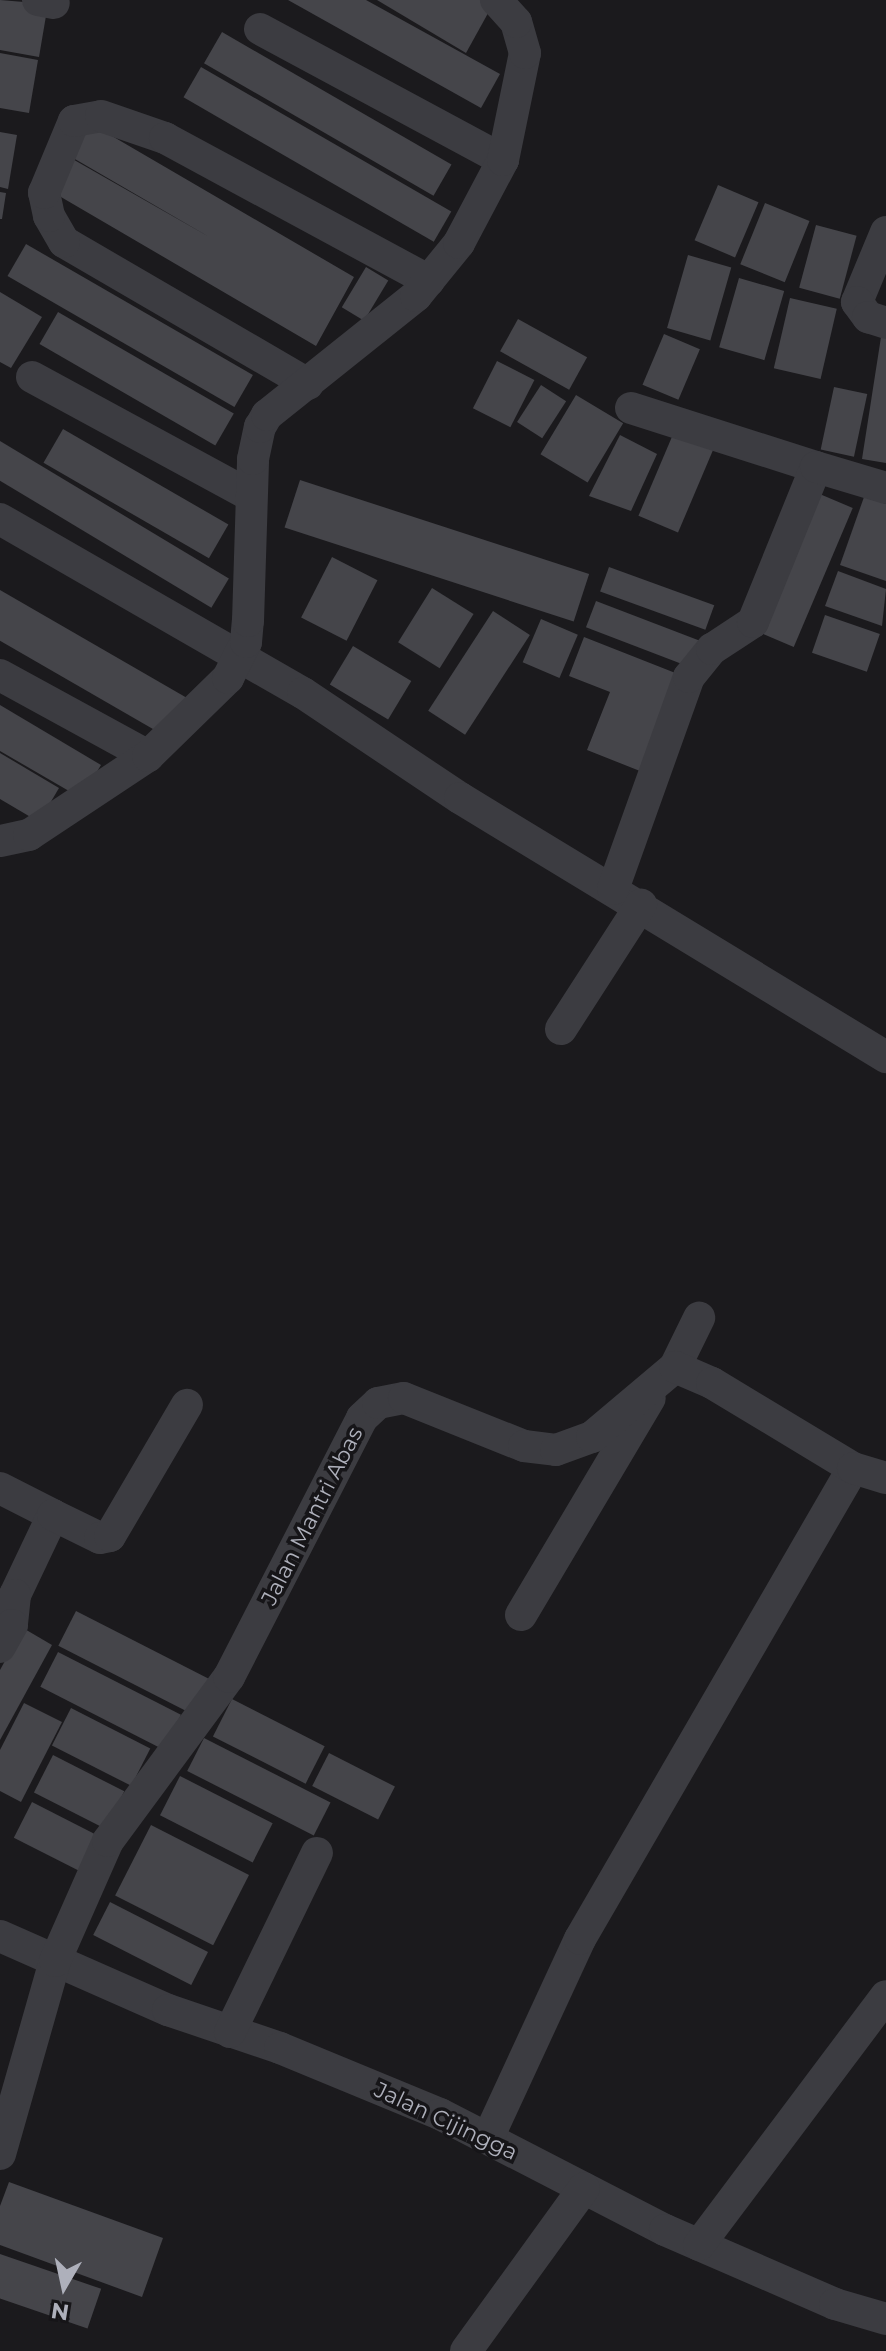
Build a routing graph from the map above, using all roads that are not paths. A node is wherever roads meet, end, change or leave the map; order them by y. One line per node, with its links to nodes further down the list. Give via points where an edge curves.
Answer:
1 (502, 2): 3 (street, via 520,30 525,53)
2 (260, 29): 3 (street)
3 (503, 160): 5 (street, via 459,243)
4 (886, 232): 6 (street, via 857,302 868,317)
5 (429, 281): 8 (street); 8 (street, via 165,138 101,116 74,121 44,193 49,216 64,242)
6 (886, 323)
7 (32, 377): 12 (street)
8 (308, 384): 12 (street, via 260,427)
9 (631, 408): 10 (street)
10 (816, 467): 11 (street); 18 (street, via 753,622 712,649 689,677)
11 (886, 488)
12 (251, 496): 14 (street, via 248,621)
13 (0, 519): 14 (street)
14 (240, 655): 16 (street, via 228,678); 18 (street, via 460,798)
15 (0, 675): 16 (street)
16 (148, 756): 17 (street, via 29,835)
17 (0, 841)
18 (613, 889): 19 (street)
19 (641, 905): 20 (street); 21 (street)
20 (561, 1029)
21 (886, 1057)
22 (699, 1318): 23 (street)
23 (666, 1377): 25 (street, via 712,1383); 29 (street); 33 (street, Jalan Mantri Abas, via 578,1445 556,1450 524,1446 404,1398 369,1410 229,1677 108,1841)
24 (187, 1405): 28 (street, via 110,1536 100,1538)
25 (853, 1468): 26 (street); 36 (street, via 580,1939)
26 (886, 1478)
27 (0, 1488): 28 (street)
28 (53, 1515): 30 (street, via 15,1595 12,1625)
29 (521, 1615)
30 (0, 1647)
31 (317, 1853): 35 (street)
32 (0, 1936): 33 (street, Jalan Cijingga)
33 (55, 1961): 35 (street, Jalan Cijingga); 37 (street, Jalan Mantri Abas)
34 (886, 1996): 39 (street)
35 (230, 2032): 36 (street, Jalan Cijingga)
36 (488, 2138): 38 (street, Jalan Cijingga)
37 (0, 2154)
38 (584, 2188): 39 (street, Jalan Cijingga); 41 (street)
39 (699, 2245): 40 (street, Jalan Cijingga, via 835,2304)
40 (886, 2319)
41 (466, 2351)

